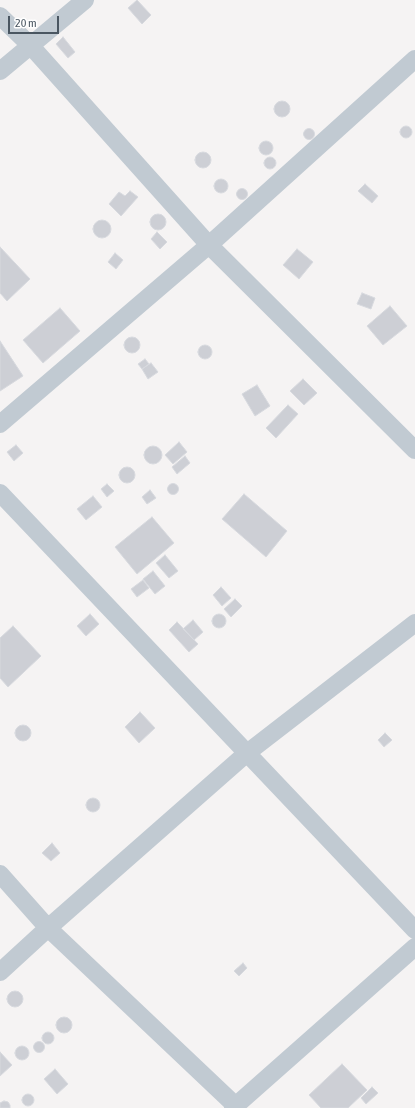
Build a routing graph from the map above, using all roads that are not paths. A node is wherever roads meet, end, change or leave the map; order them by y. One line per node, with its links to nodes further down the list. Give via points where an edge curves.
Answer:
1 (85, 0): 3 (street)
2 (0, 16): 3 (street)
3 (30, 45): 5 (street); 6 (street)
4 (415, 59): 6 (street)
5 (0, 71)
6 (209, 245): 7 (street); 8 (street)
7 (0, 424)
8 (415, 450)
9 (0, 493): 11 (street)
10 (415, 623): 11 (street)
11 (247, 753): 13 (street); 14 (street)
12 (0, 874): 13 (street)
13 (48, 928): 16 (street); 17 (street)
14 (415, 930)
15 (415, 947): 17 (street)
16 (0, 972)
17 (234, 1107)

